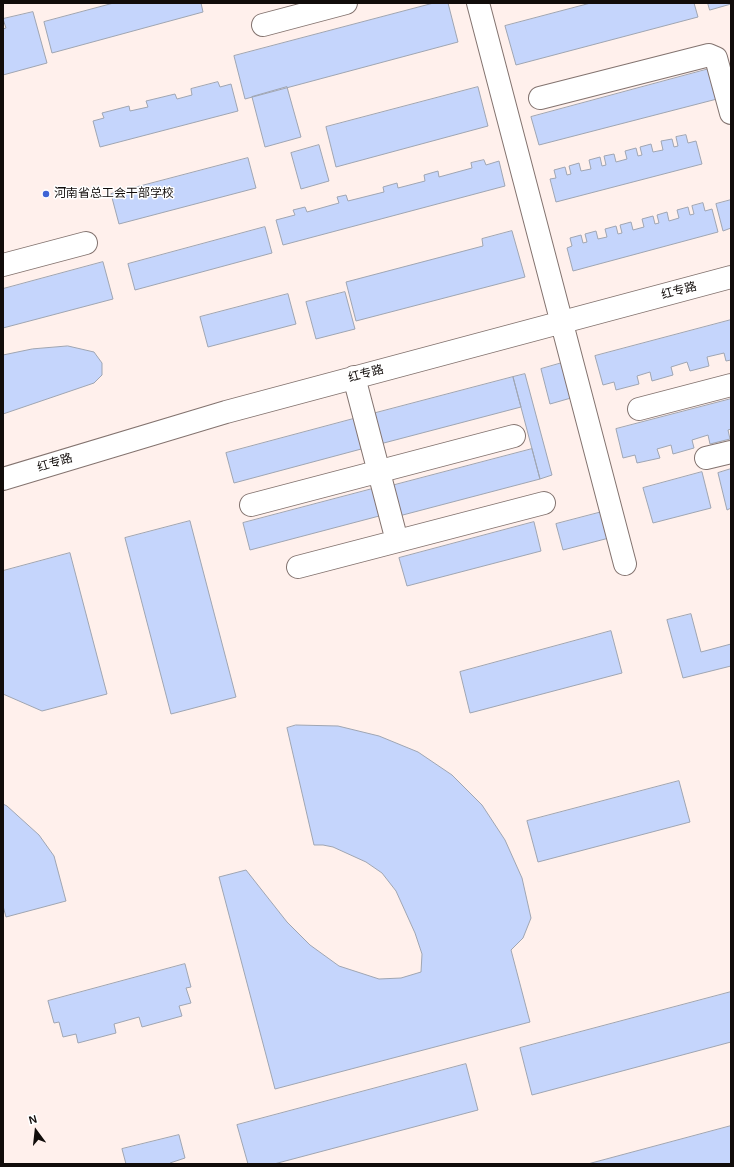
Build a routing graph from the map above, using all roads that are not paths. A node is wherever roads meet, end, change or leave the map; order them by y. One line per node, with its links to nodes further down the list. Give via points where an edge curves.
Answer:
1 (346, 3): 3 (street)
2 (478, 3): 9 (street)
3 (263, 25)
4 (540, 98): 5 (street, via 709,55 716,58)
5 (731, 113)
6 (86, 243): 7 (street)
7 (3, 265)
8 (731, 277): 9 (street, 红专路)
9 (562, 322): 10 (street, 红专路); 21 (street)
10 (354, 377): 16 (street); 17 (street, 红专路, via 226,412)
11 (731, 385): 12 (street)
12 (639, 409)
13 (514, 436): 16 (street)
14 (731, 452): 15 (street)
15 (706, 458)
16 (379, 472): 19 (street); 20 (street)
17 (3, 479)
18 (544, 503): 20 (street)
19 (251, 505)
20 (397, 541): 22 (street)
21 (625, 564)
22 (298, 567)

